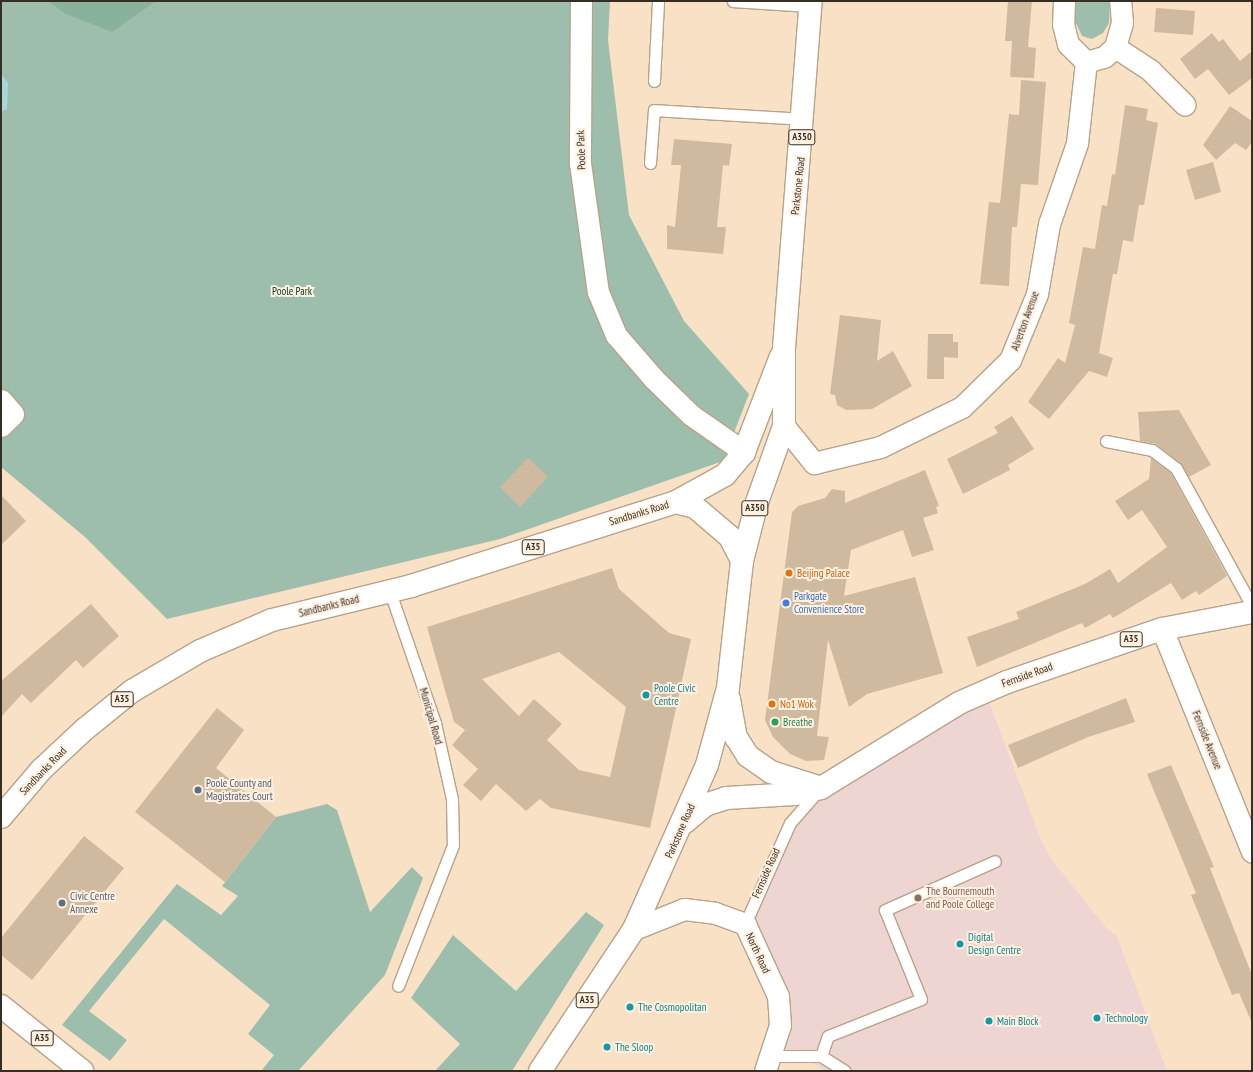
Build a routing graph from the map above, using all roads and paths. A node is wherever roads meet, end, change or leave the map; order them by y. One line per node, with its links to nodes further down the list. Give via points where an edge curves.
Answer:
1 (581, 1): 18 (street, Poole Park, via 580,163 598,292 616,335 654,379 691,415)
2 (658, 1): 9 (lane)
3 (733, 1): 6 (lane)
4 (1064, 1): 8 (street, via 1068,44)
5 (1120, 1): 7 (street, via 1122,22)
6 (811, 4): 11 (main road, Parkstone Road / A350)
7 (1115, 46): 8 (street, via 1104,57); 10 (street, via 1150,70)
8 (1086, 62): 16 (street, Alverton Avenue, via 1077,143 1049,224 1036,294 1010,360 962,408 880,447 814,463)
9 (654, 81)
10 (1185, 106)
11 (804, 119): 12 (lane, via 654,110); 13 (main road, Parkstone Road / A350)
12 (650, 163)
13 (784, 348): 16 (main road, Parkstone Road / A350); 18 (main road, Parkstone Road / A350)
14 (1, 400): 15 (street, via 13,414)
15 (1, 426)
16 (784, 426): 20 (main road, Parkstone Road / A350, via 757,502)
17 (1106, 441): 22 (lane, via 1152,450 1176,468)
18 (744, 452): 19 (main road, Parkstone Road / A350, via 725,475)
19 (676, 502): 20 (main road, Sandbanks Road, via 695,507 730,537); 21 (main road, Sandbanks Road / A35)
20 (742, 561): 25 (main road, Parkstone Road / A35)
21 (390, 592): 27 (main road, Sandbanks Road / A35, via 272,620 200,650 132,691 85,729 41,770); 33 (lane, Municipal Road, via 435,723 452,799 453,845)
22 (1252, 606)
23 (1252, 612): 24 (main road, Fernside Road / A35)
24 (1162, 629): 26 (main road, Fernside Road / A35, via 1007,682 959,703); 29 (street, Fernside Avenue)
25 (728, 688): 26 (main road, A35, via 729,714 736,737 748,756 771,772); 28 (main road, Parkstone Road / A35, via 707,765)
26 (821, 788): 28 (main road, Fernside Road / A35, via 794,794 726,798 705,805); 31 (lane, Fernside Road, via 790,823)
27 (1, 816)
28 (684, 823): 32 (main road, Parkstone Road / A35)
29 (1252, 852)
30 (996, 861): 35 (lane, via 885,910 920,1000 828,1036)
31 (745, 924): 32 (street, North Road, via 715,914 684,909); 36 (street, North Road, via 778,996 780,1025)
32 (634, 929): 38 (main road, Parkstone Road / A35)
33 (398, 986)
34 (1, 1006): 37 (main road, A35)
35 (821, 1056): 36 (lane); 39 (lane)
36 (768, 1064)
37 (82, 1071)
38 (540, 1071)
39 (845, 1071)

